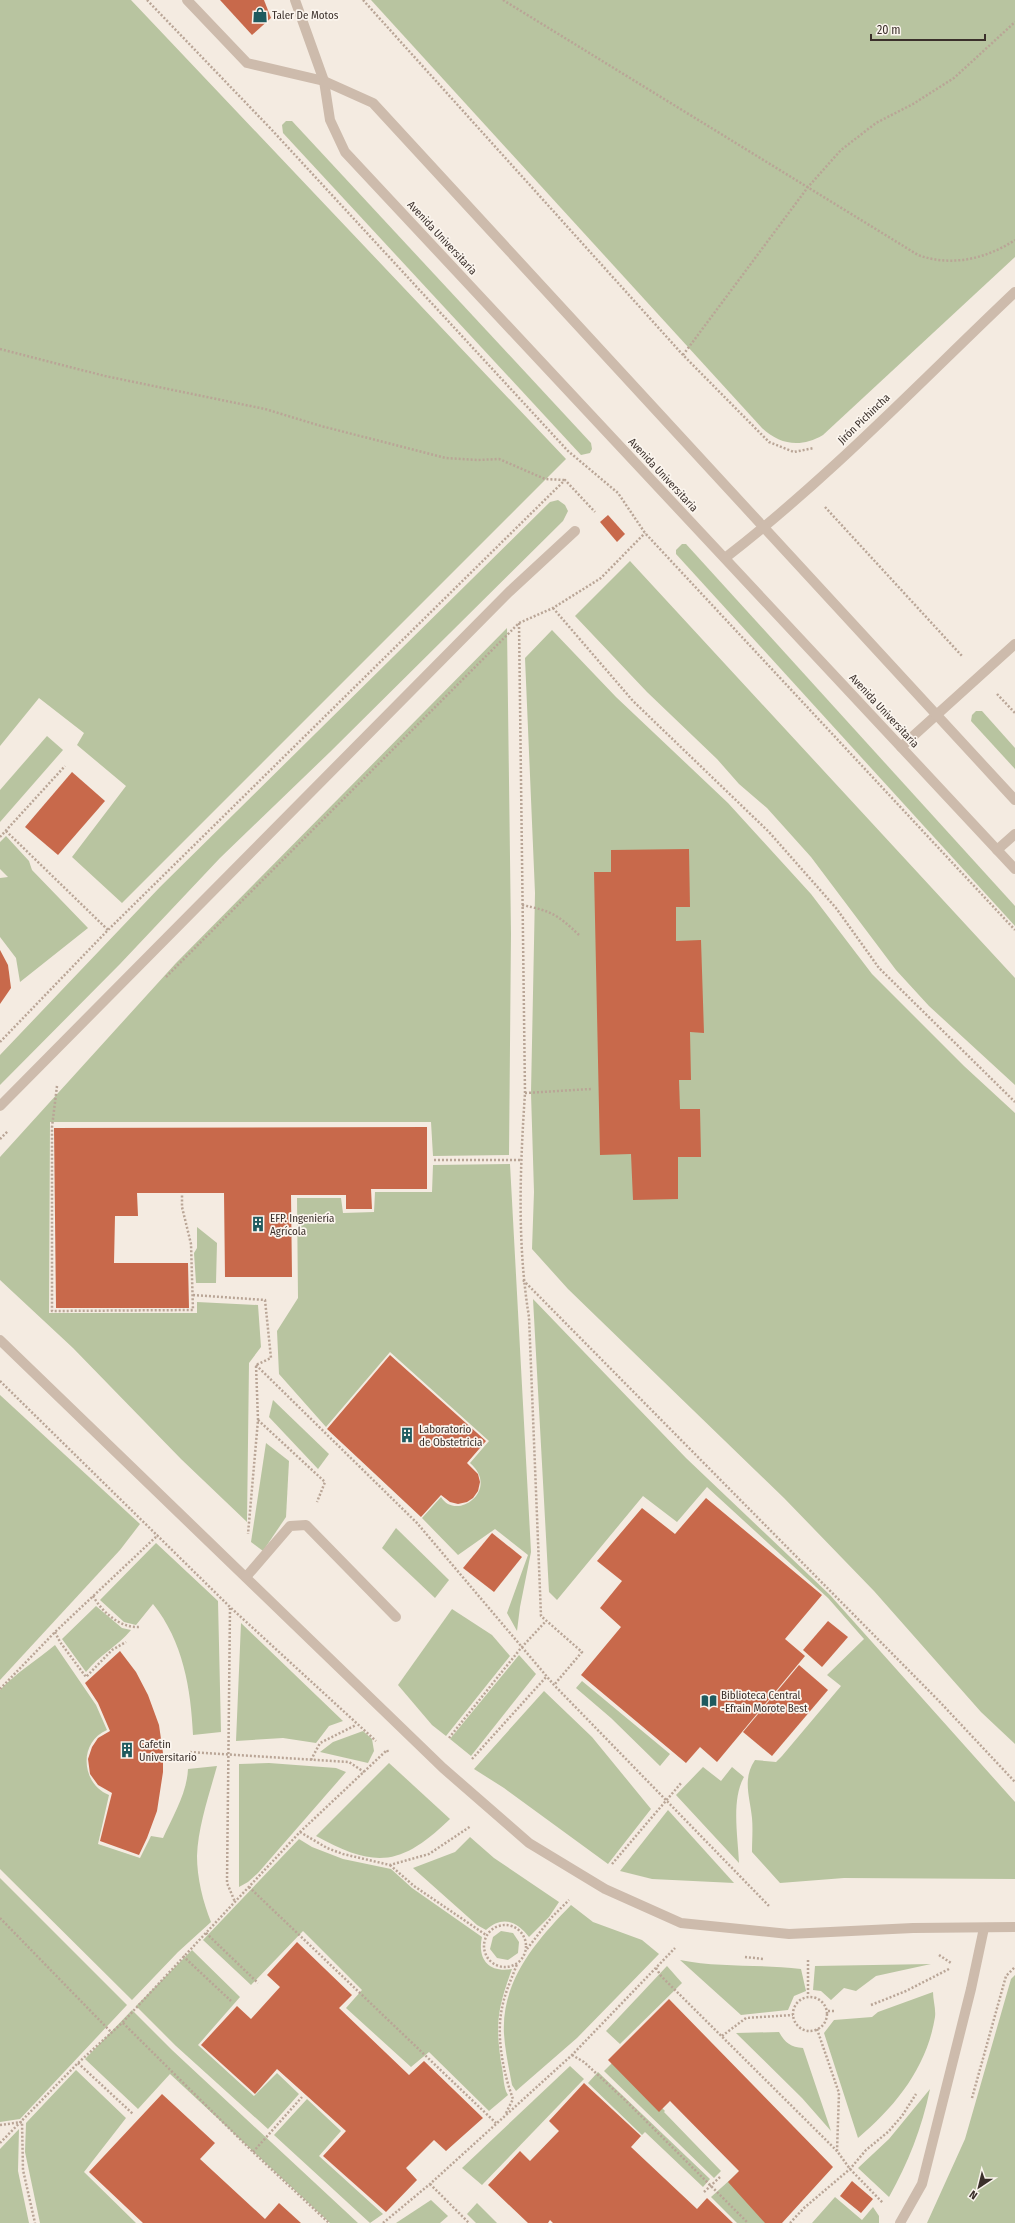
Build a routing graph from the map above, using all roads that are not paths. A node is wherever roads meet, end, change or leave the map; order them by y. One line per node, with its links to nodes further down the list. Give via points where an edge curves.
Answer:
1 (187, 0): 3 (street, via 247,63)
2 (295, 0): 3 (street, Avenida Universitaria)
3 (324, 80): 5 (street, via 373,103); 7 (street, Avenida Universitaria, via 330,120 345,152)
4 (1015, 292): 5 (street, Jirón Pichincha)
5 (764, 528): 7 (street, Jirón Pichincha); 9 (street)
6 (575, 531): 15 (street, via 503,598)
7 (725, 558): 10 (street, Avenida Universitaria)
8 (1015, 644): 9 (street)
9 (937, 714): 10 (street); 11 (street)
10 (901, 747): 13 (street, Avenida Universitaria)
11 (1015, 800)
12 (1015, 834): 13 (street)
13 (997, 850): 14 (street, Avenida Universitaria)
14 (1015, 869)
15 (0, 1106)
16 (0, 1340): 17 (street)
17 (246, 1577): 18 (street, via 290,1526 306,1525); 20 (street, via 443,1768 529,1843 605,1889 681,1923 789,1934 913,1928)
18 (396, 1617)
19 (1015, 1926): 20 (street)
20 (984, 1928): 21 (street, via 970,1996 922,2184)
21 (901, 2222)

